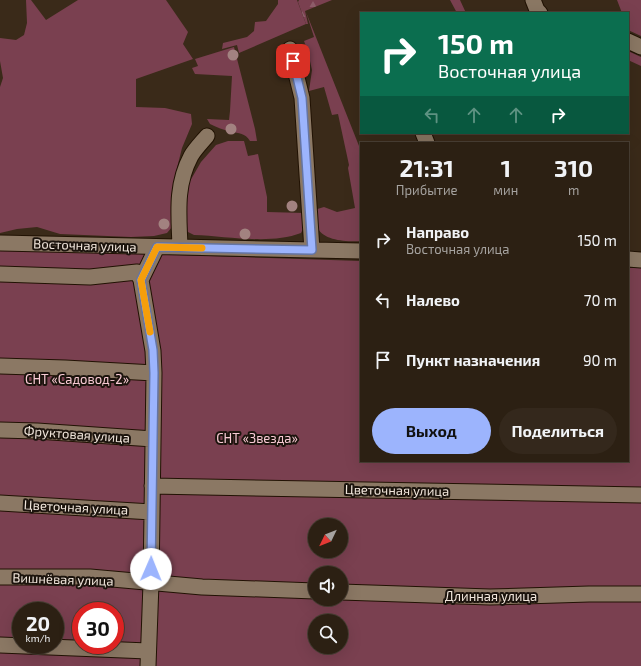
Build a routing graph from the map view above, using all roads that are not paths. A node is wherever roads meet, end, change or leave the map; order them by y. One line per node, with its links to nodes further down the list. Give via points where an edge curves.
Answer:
1 (533, 0): 2 (street)
2 (539, 12)
3 (629, 41): 4 (street)
4 (641, 47)
5 (290, 48): 10 (street, via 302,98)
6 (207, 136): 9 (street, via 192,155 182,177 179,195)
7 (0, 243): 8 (street, Восточная улица)
8 (157, 247): 9 (street, Восточная улица); 15 (street)
9 (180, 247): 10 (street, Восточная улица)
10 (312, 250): 11 (street, Восточная улица)
11 (360, 251)
12 (629, 259): 13 (street)
13 (641, 260)
14 (0, 274): 15 (street, via 90,277 137,272)
15 (141, 280): 17 (street, via 153,350)
16 (0, 366): 17 (street)
17 (154, 373): 19 (street)
18 (0, 430): 19 (street, Фруктовая улица)
19 (153, 439): 20 (street)
20 (152, 486): 21 (street, Цветочная улица); 23 (street)
21 (641, 496)
22 (0, 502): 23 (street, Цветочная улица)
23 (152, 512): 25 (street)
24 (0, 577): 25 (street, Вишнёвая улица, via 90,578)
25 (151, 584): 26 (street); 30 (street)
26 (308, 590)
27 (348, 592): 28 (street, Длинная улица, via 490,597)
28 (641, 594)
29 (0, 645): 30 (street)
30 (148, 651): 31 (street)
31 (148, 666)

